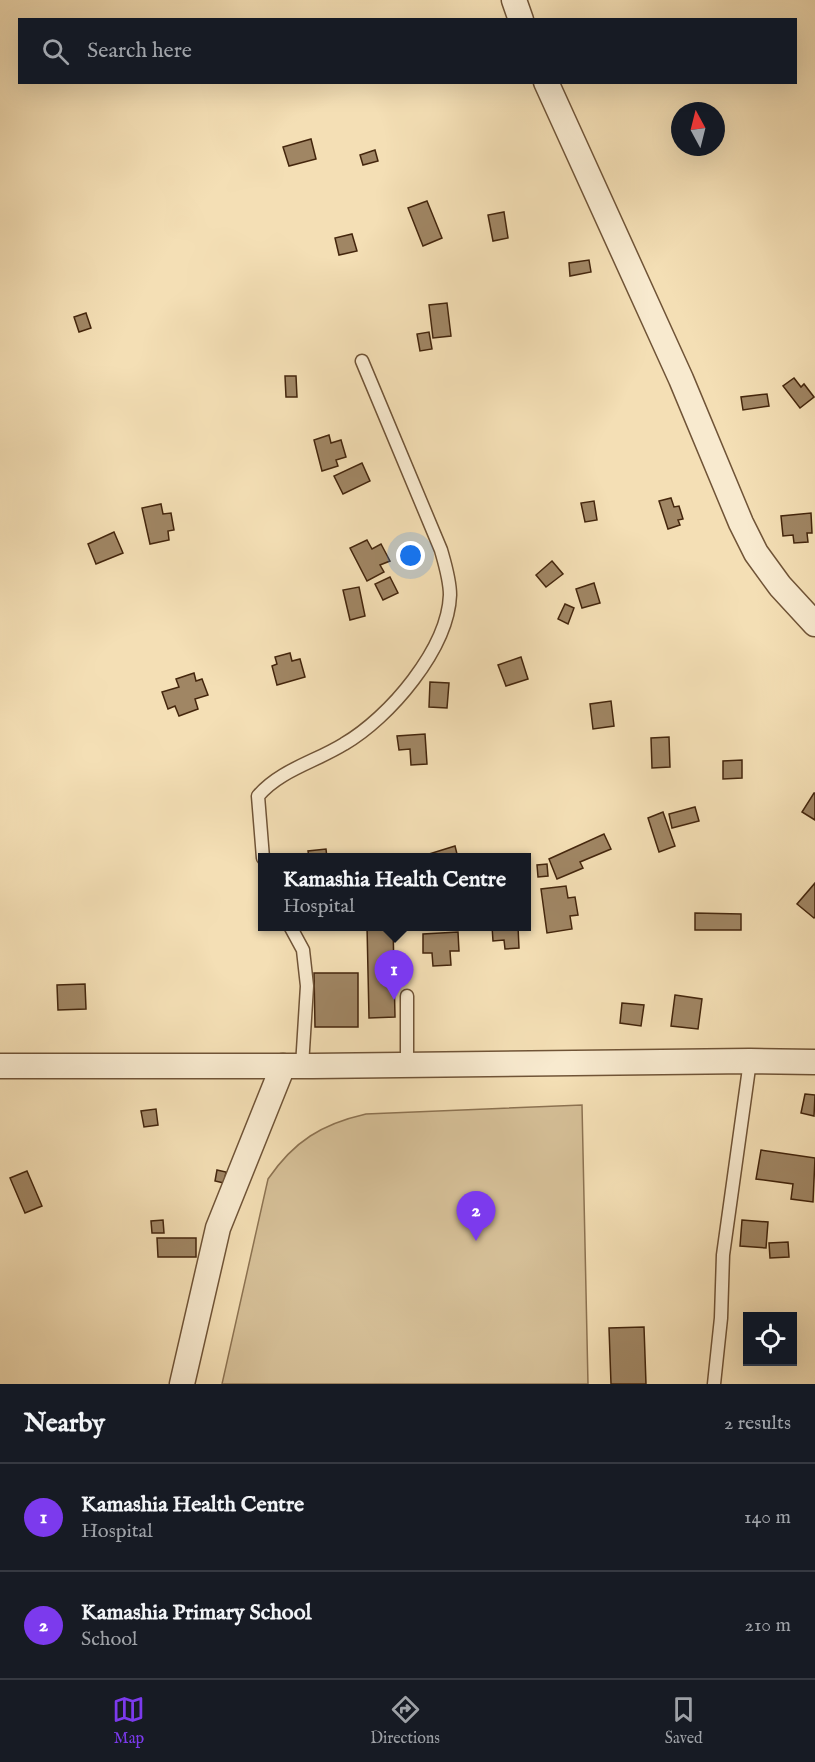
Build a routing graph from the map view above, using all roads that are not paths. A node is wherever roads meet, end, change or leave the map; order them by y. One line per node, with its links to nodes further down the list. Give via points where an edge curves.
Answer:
1 (514, 0): 2 (street)
2 (520, 18)
3 (547, 84): 5 (street, via 681,379 741,523 756,553 780,586)
4 (362, 361): 6 (lane, via 441,550 450,595 444,625 411,682 377,720 344,744 269,783 258,796)
5 (815, 624)
6 (263, 853)
7 (292, 931): 13 (lane, via 303,950 307,986)
8 (407, 996): 11 (lane)
9 (750, 1061): 10 (street); 11 (street); 15 (lane, via 723,1255)
10 (815, 1062)
11 (407, 1065): 13 (street)
12 (0, 1066): 13 (street)
13 (293, 1066): 14 (street, via 218,1228)
14 (182, 1384)
15 (714, 1384)

